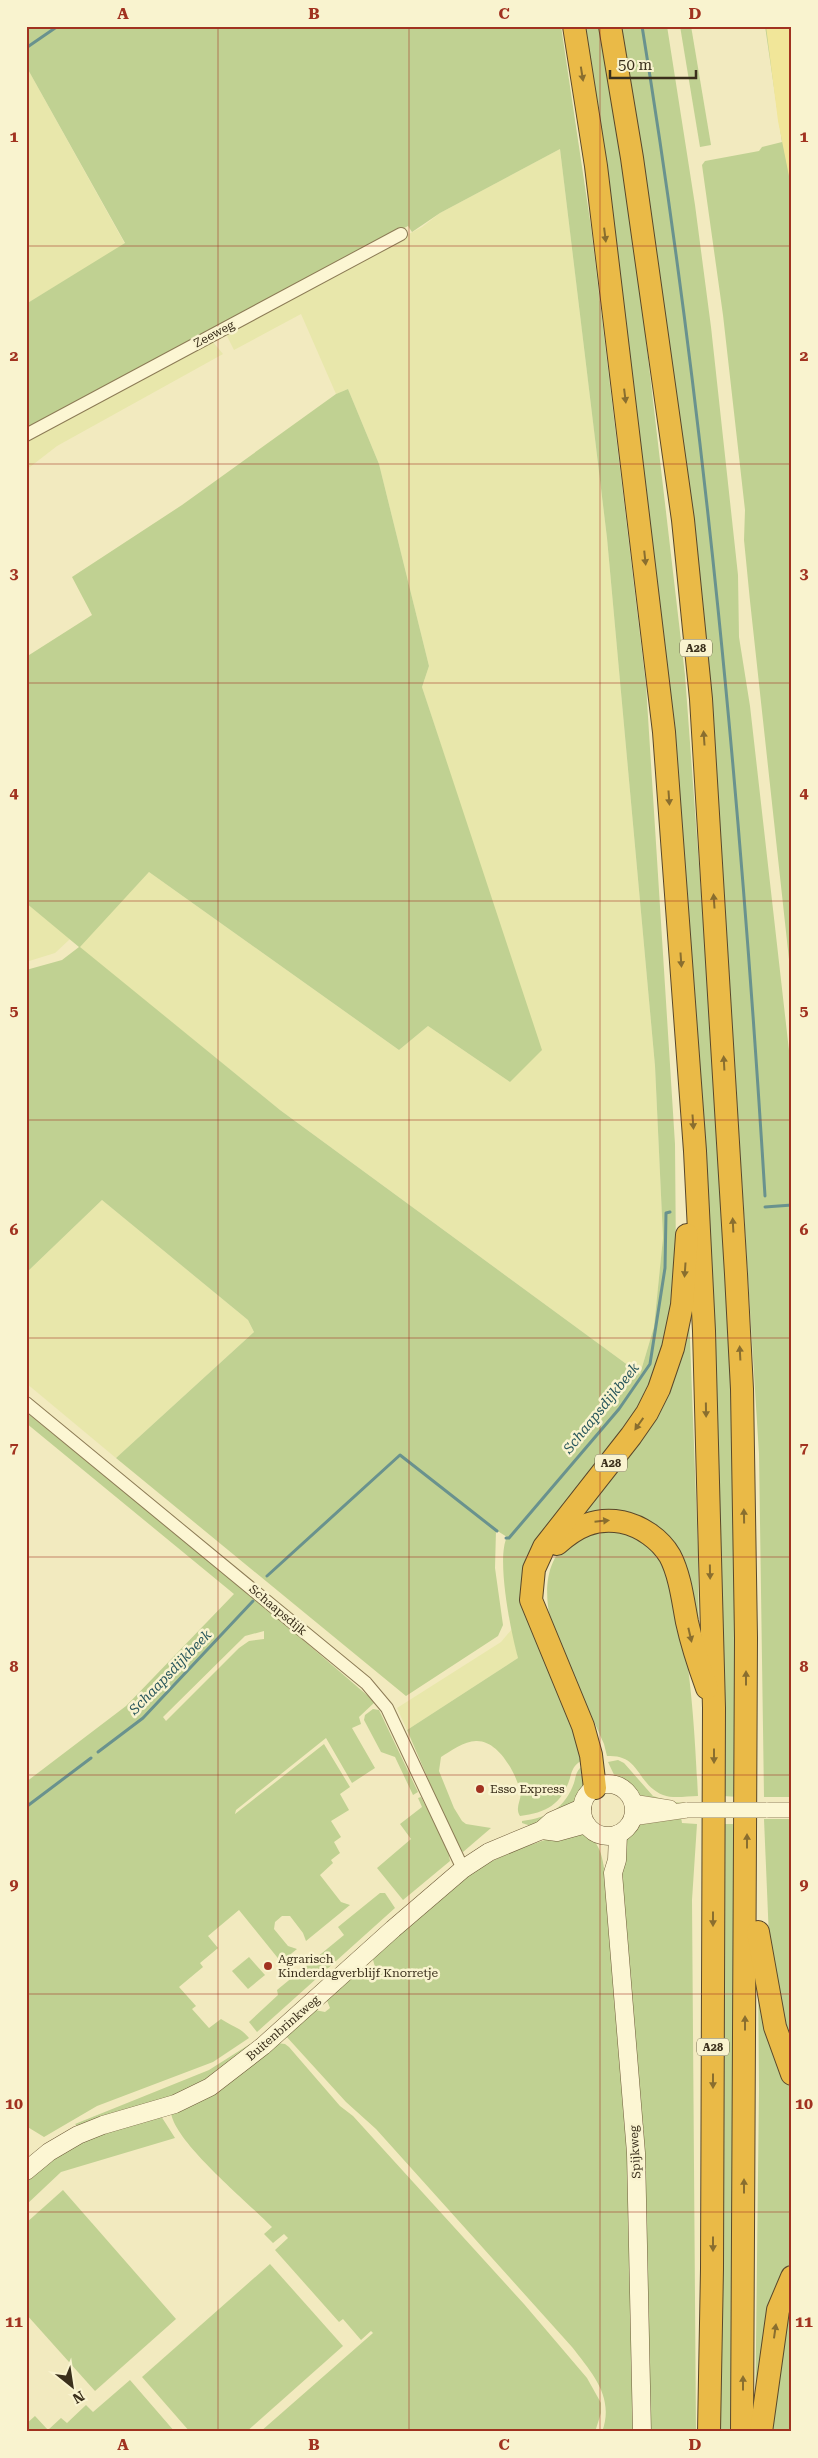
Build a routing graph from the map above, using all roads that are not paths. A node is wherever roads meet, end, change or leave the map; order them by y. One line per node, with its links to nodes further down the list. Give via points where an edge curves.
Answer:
1 (574, 26): 5 (highway, A28, one-way to 5, via 598,186 664,732)
2 (610, 26): 14 (highway, A28, one-way to 2, via 742,1389 701,699 683,520)
3 (401, 234): 4 (street, Zeeweg)
4 (26, 435)
5 (695, 1151): 7 (highway, A28, one-way to 7, via 704,1331); 8 (highway, A28, one-way to 8, via 682,1305 673,1348 659,1388 647,1413 544,1547 534,1569 531,1600)
6 (26, 1403): 13 (street, Schaapsdijk, via 370,1687 388,1710)
7 (714, 1708): 8 (highway, A28, one-way to 7, via 606,1770 598,1739 542,1603 541,1580 546,1564 554,1547 573,1530 592,1522 610,1520 634,1524 654,1537 666,1551 676,1574 694,1653); 19 (highway, A28, one-way to 19)
8 (604, 1786): 9 (main road, via 622,1788); 11 (main road, via 586,1796)
9 (632, 1810): 10 (street, bridge); 12 (main road, via 624,1830)
10 (792, 1810)
11 (584, 1816): 12 (main road, via 592,1831); 13 (main road, Buitenbrinkweg, via 552,1821 542,1830 489,1852)
12 (610, 1834): 18 (main road, Spijkweg, via 607,1862 613,1873 636,2153)
13 (464, 1869): 16 (main road, Buitenbrinkweg, via 227,2076 174,2104 78,2135 49,2152)
14 (746, 1890): 15 (highway, A28, via 757,1928 775,2027); 20 (highway, A28, one-way to 14)
15 (792, 2074)
16 (26, 2171)
17 (792, 2276): 21 (highway, one-way to 17, via 778,2310)
18 (642, 2432)
19 (709, 2432)
20 (742, 2432)
21 (761, 2432)

